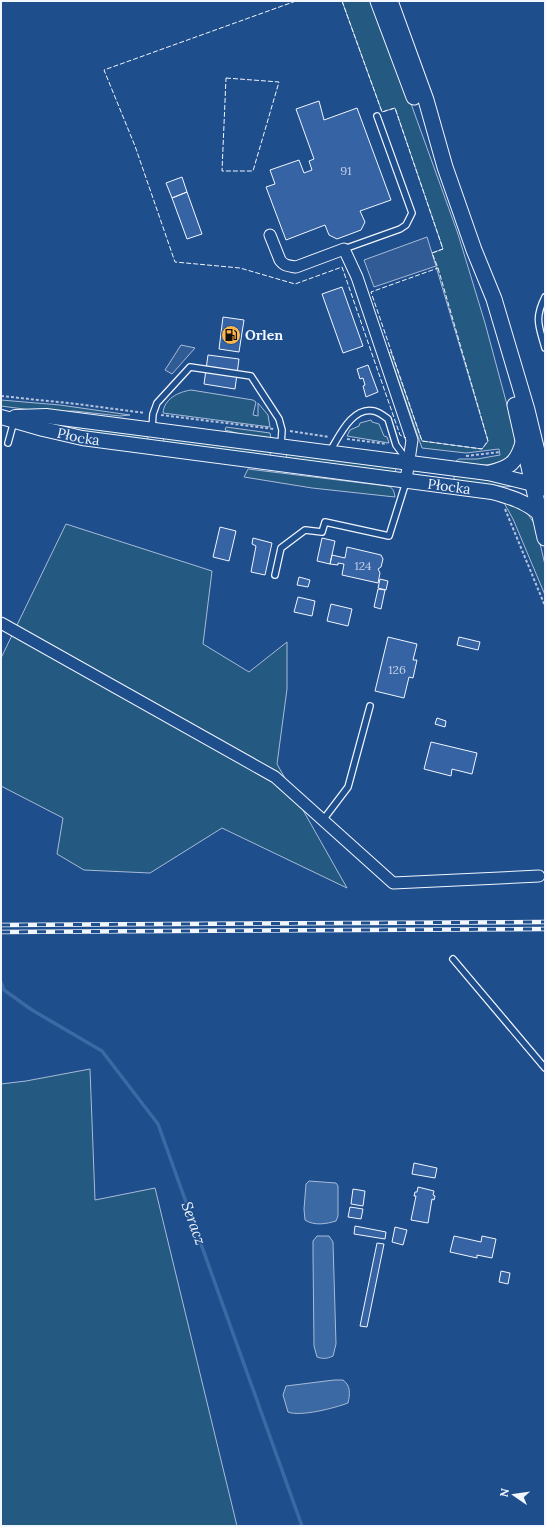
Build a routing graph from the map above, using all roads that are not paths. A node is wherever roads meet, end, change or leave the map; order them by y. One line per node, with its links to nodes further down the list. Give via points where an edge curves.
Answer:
1 (378, 1): 4 (main road, via 417,104)
2 (390, 1): 4 (main road, via 426,100)
3 (377, 116): 6 (lane, via 412,212 406,225 400,229)
4 (445, 167): 7 (main road)
5 (270, 234): 6 (street, via 280,260 288,266 296,267)
6 (344, 249): 17 (street, via 357,276 412,440)
7 (474, 250): 12 (main road); 21 (main road, via 494,299 527,410)
8 (545, 297): 9 (lane, via 538,315)
9 (545, 348)
10 (9, 418): 11 (street, Płocka, via 46,416); 13 (lane); 15 (street, Płocka, via 82,438)
11 (152, 428): 14 (street, Płocka); 14 (lane, via 157,403 190,367 251,376 279,419 282,430); 15 (street)
12 (523, 441): 19 (street, Płocka, via 520,454 513,463 502,470); 21 (main road)
13 (8, 443)
14 (281, 445): 16 (street, Płocka); 18 (street)
15 (155, 448): 18 (street, Płocka)
16 (330, 452): 17 (street, Płocka); 17 (lane, via 356,415 366,410 375,411 388,419 396,446)
17 (409, 462): 19 (street, Płocka); 20 (street)
18 (278, 464): 20 (street, Płocka)
19 (488, 473): 21 (street, Płocka)
20 (406, 480): 22 (street, Płocka); 25 (lane, via 389,536 325,522 322,532 305,530 281,548)
21 (541, 488): 22 (street, Płocka); 23 (main road)
22 (492, 492): 23 (street, Płocka, via 514,498)
23 (540, 514): 24 (main road)
24 (545, 538)
25 (275, 575)
26 (1, 623): 28 (street, via 275,777)
27 (370, 706): 28 (lane, via 348,787)
28 (323, 820): 29 (street, via 393,883)
29 (539, 876)
30 (453, 959): 31 (lane)
31 (545, 1068)

